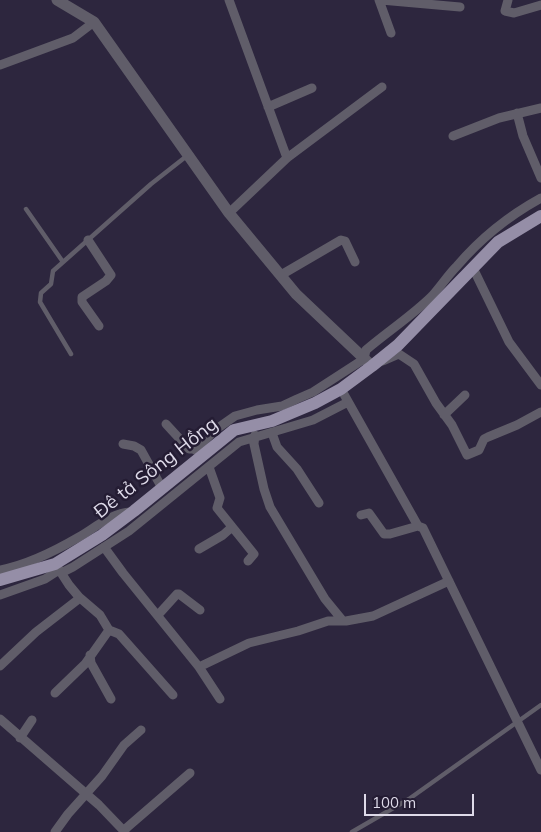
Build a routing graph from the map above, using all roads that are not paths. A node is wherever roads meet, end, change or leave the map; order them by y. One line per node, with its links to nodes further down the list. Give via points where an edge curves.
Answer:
1 (229, 0): 12 (street)
2 (380, 0): 6 (street); 8 (street)
3 (508, 0): 5 (street, via 505,11 514,13)
4 (63, 2): 7 (street)
5 (541, 5)
6 (460, 7)
7 (94, 22): 9 (street, via 73,38); 16 (street)
8 (390, 33)
9 (0, 65)
10 (382, 86): 17 (street)
11 (312, 88): 12 (street)
12 (268, 107): 17 (street)
13 (541, 108): 14 (street)
14 (517, 114): 15 (street); 18 (street)
15 (453, 136)
16 (188, 155): 21 (street); 23 (lane, via 150,184)
17 (287, 158): 21 (street)
18 (541, 178)
19 (541, 198): 30 (street, via 477,244 433,295 366,350)
20 (26, 209): 24 (lane)
21 (229, 213): 27 (street)
22 (541, 216): 26 (main road, Đê tả Sông Hồng, via 498,242)
23 (88, 240): 24 (lane); 28 (street, via 111,275 82,297 82,302)
24 (63, 262): 29 (lane, via 53,271 51,284 41,294 40,302)
25 (355, 262): 27 (street, via 345,241 341,240)
26 (473, 268): 30 (main road, Đê tả Sông Hồng, via 398,345); 31 (street, via 509,342)
27 (281, 275): 30 (street, via 296,294)
28 (99, 326)
29 (72, 354)
30 (368, 363): 32 (main road, Đê tả Sông Hồng); 35 (street); 38 (street, via 399,354 404,357 414,364)
31 (540, 383)
32 (341, 389): 34 (street); 36 (main road, Đê tả Sông Hồng)
33 (465, 394): 38 (street)
34 (348, 402): 40 (street, via 312,420); 50 (street)
35 (282, 406): 36 (street); 44 (street, via 235,416)
36 (303, 408): 40 (main road, Đê tả Sông Hồng)
37 (541, 412): 38 (street, via 488,437 481,448 469,455)
38 (444, 414)
39 (166, 424): 44 (street, via 184,445)
40 (272, 427): 41 (street, via 259,430); 43 (main road, Đê tả Sông Hồng, via 234,430); 47 (street, via 277,448 297,469)
41 (254, 439): 45 (street, via 240,442); 62 (street, via 270,507 325,598)
42 (122, 444): 46 (street, via 141,450)
43 (217, 444): 44 (street); 46 (main road, Đê tả Sông Hồng)
44 (194, 450)
45 (209, 467): 51 (street, via 219,493 217,508); 52 (street)
46 (162, 488): 48 (main road, Đê tả Sông Hồng)
47 (319, 503)
48 (134, 511): 55 (main road, Đê tả Sông Hồng); 56 (street, via 105,520 58,549)
49 (362, 515): 50 (street, via 369,513 384,534)
50 (418, 526): 57 (street, via 424,528)
51 (232, 527): 53 (street); 54 (street, via 254,554)
52 (104, 547): 55 (street, via 73,568); 61 (street)
53 (199, 549)
54 (248, 561)
55 (59, 569): 56 (main road, Đê tả Sông Hồng); 58 (street, via 45,579); 59 (street)
56 (1, 573)
57 (449, 581): 62 (street, via 373,616); 73 (street)
58 (0, 595)
59 (80, 598): 63 (street, via 100,615); 65 (street)
60 (200, 610): 61 (street, via 176,594)
61 (158, 615): 66 (street)
62 (344, 621): 66 (street, via 328,621 242,645)
63 (109, 630): 64 (street); 68 (street, via 119,634)
64 (90, 655): 67 (street); 69 (street, via 91,663)
65 (1, 664)
66 (199, 667): 70 (street)
67 (55, 693)
68 (173, 695)
69 (111, 699)
70 (220, 699)
71 (541, 705): 73 (lane)
72 (32, 720): 76 (street)
73 (517, 721): 77 (street); 82 (lane, via 409,799)
74 (1, 723): 76 (street)
75 (141, 730): 79 (street, via 124,745)
76 (20, 738): 79 (street)
77 (541, 770)
78 (190, 773): 80 (street)
79 (87, 795): 80 (street); 81 (street)
80 (124, 831)
81 (55, 832)
82 (352, 832)

